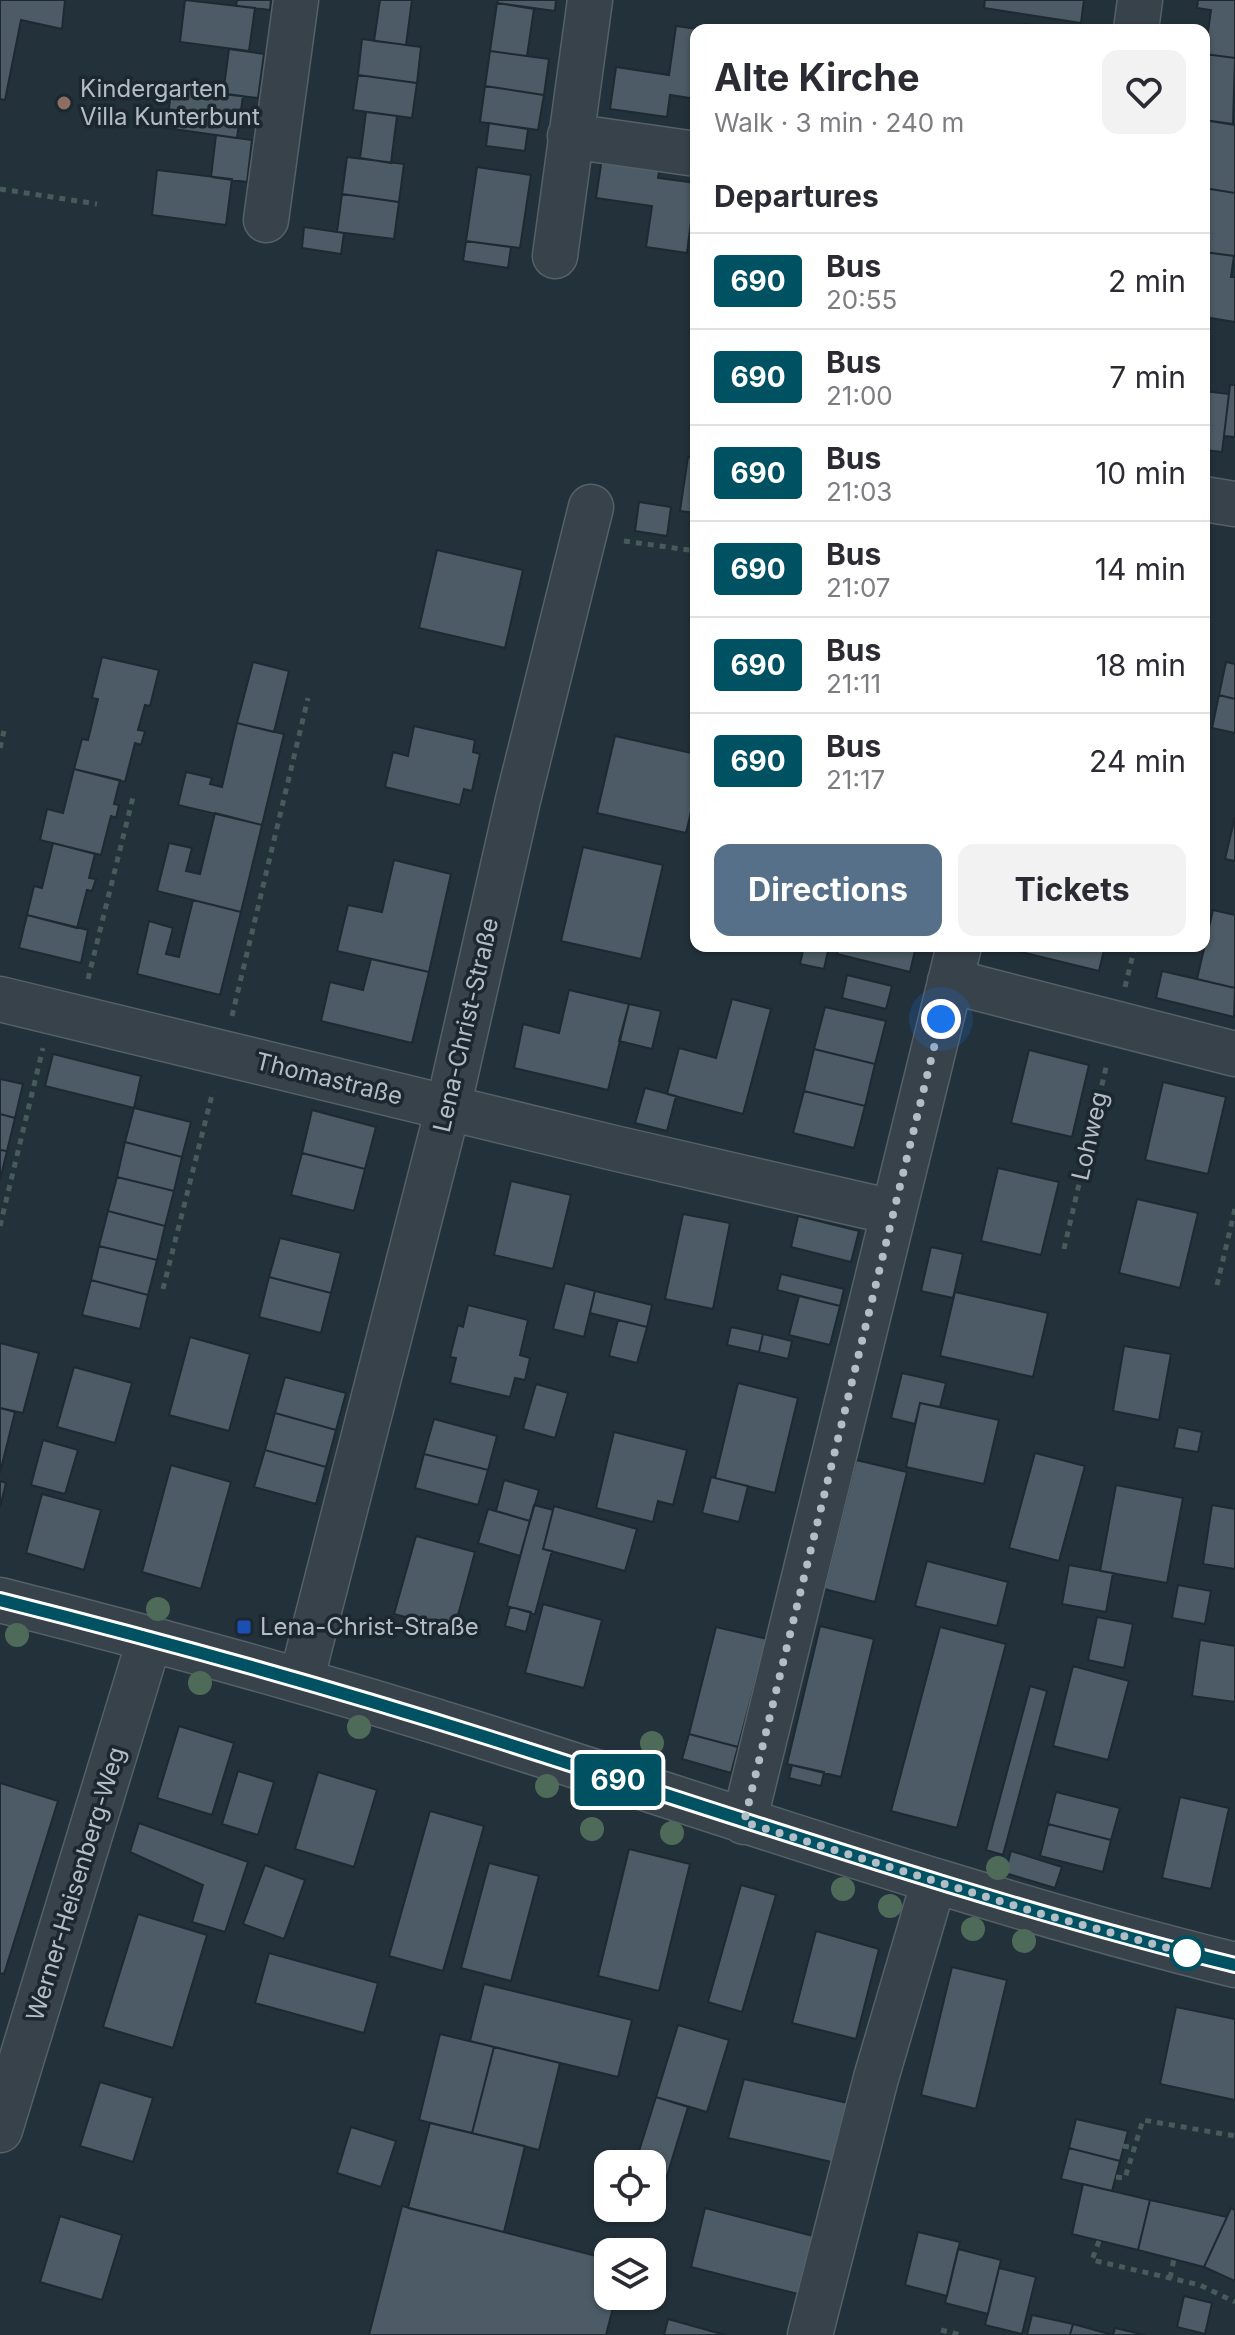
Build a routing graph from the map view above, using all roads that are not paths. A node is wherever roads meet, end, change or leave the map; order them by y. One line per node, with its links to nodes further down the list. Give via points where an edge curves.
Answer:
1 (296, 0): 7 (street)
2 (590, 0): 5 (street)
3 (1140, 0): 4 (street)
4 (1137, 24)
5 (570, 136): 6 (street); 8 (street)
6 (690, 153)
7 (266, 220)
8 (555, 256)
9 (1210, 500): 10 (street)
10 (1235, 504)
11 (587, 521): 15 (street, Lena-Christ-Straße)
12 (955, 963): 14 (street, via 1116,1023); 16 (street)
13 (0, 999): 15 (street, Thomastraße)
14 (1235, 1054)
15 (448, 1108): 16 (street, Thomastraße); 19 (street, Lena-Christ-Straße)
16 (892, 1212): 20 (street)
17 (0, 1600): 18 (street)
18 (150, 1638): 19 (street); 23 (street, Werner-Heisenberg-Weg)
19 (301, 1681): 20 (street)
20 (744, 1822): 21 (street)
21 (934, 1881): 22 (street); 25 (street, via 876,2078)
22 (1235, 1965)
23 (11, 2058): 24 (street, Werner-Heisenberg-Weg)
24 (0, 2130)
25 (810, 2335)

